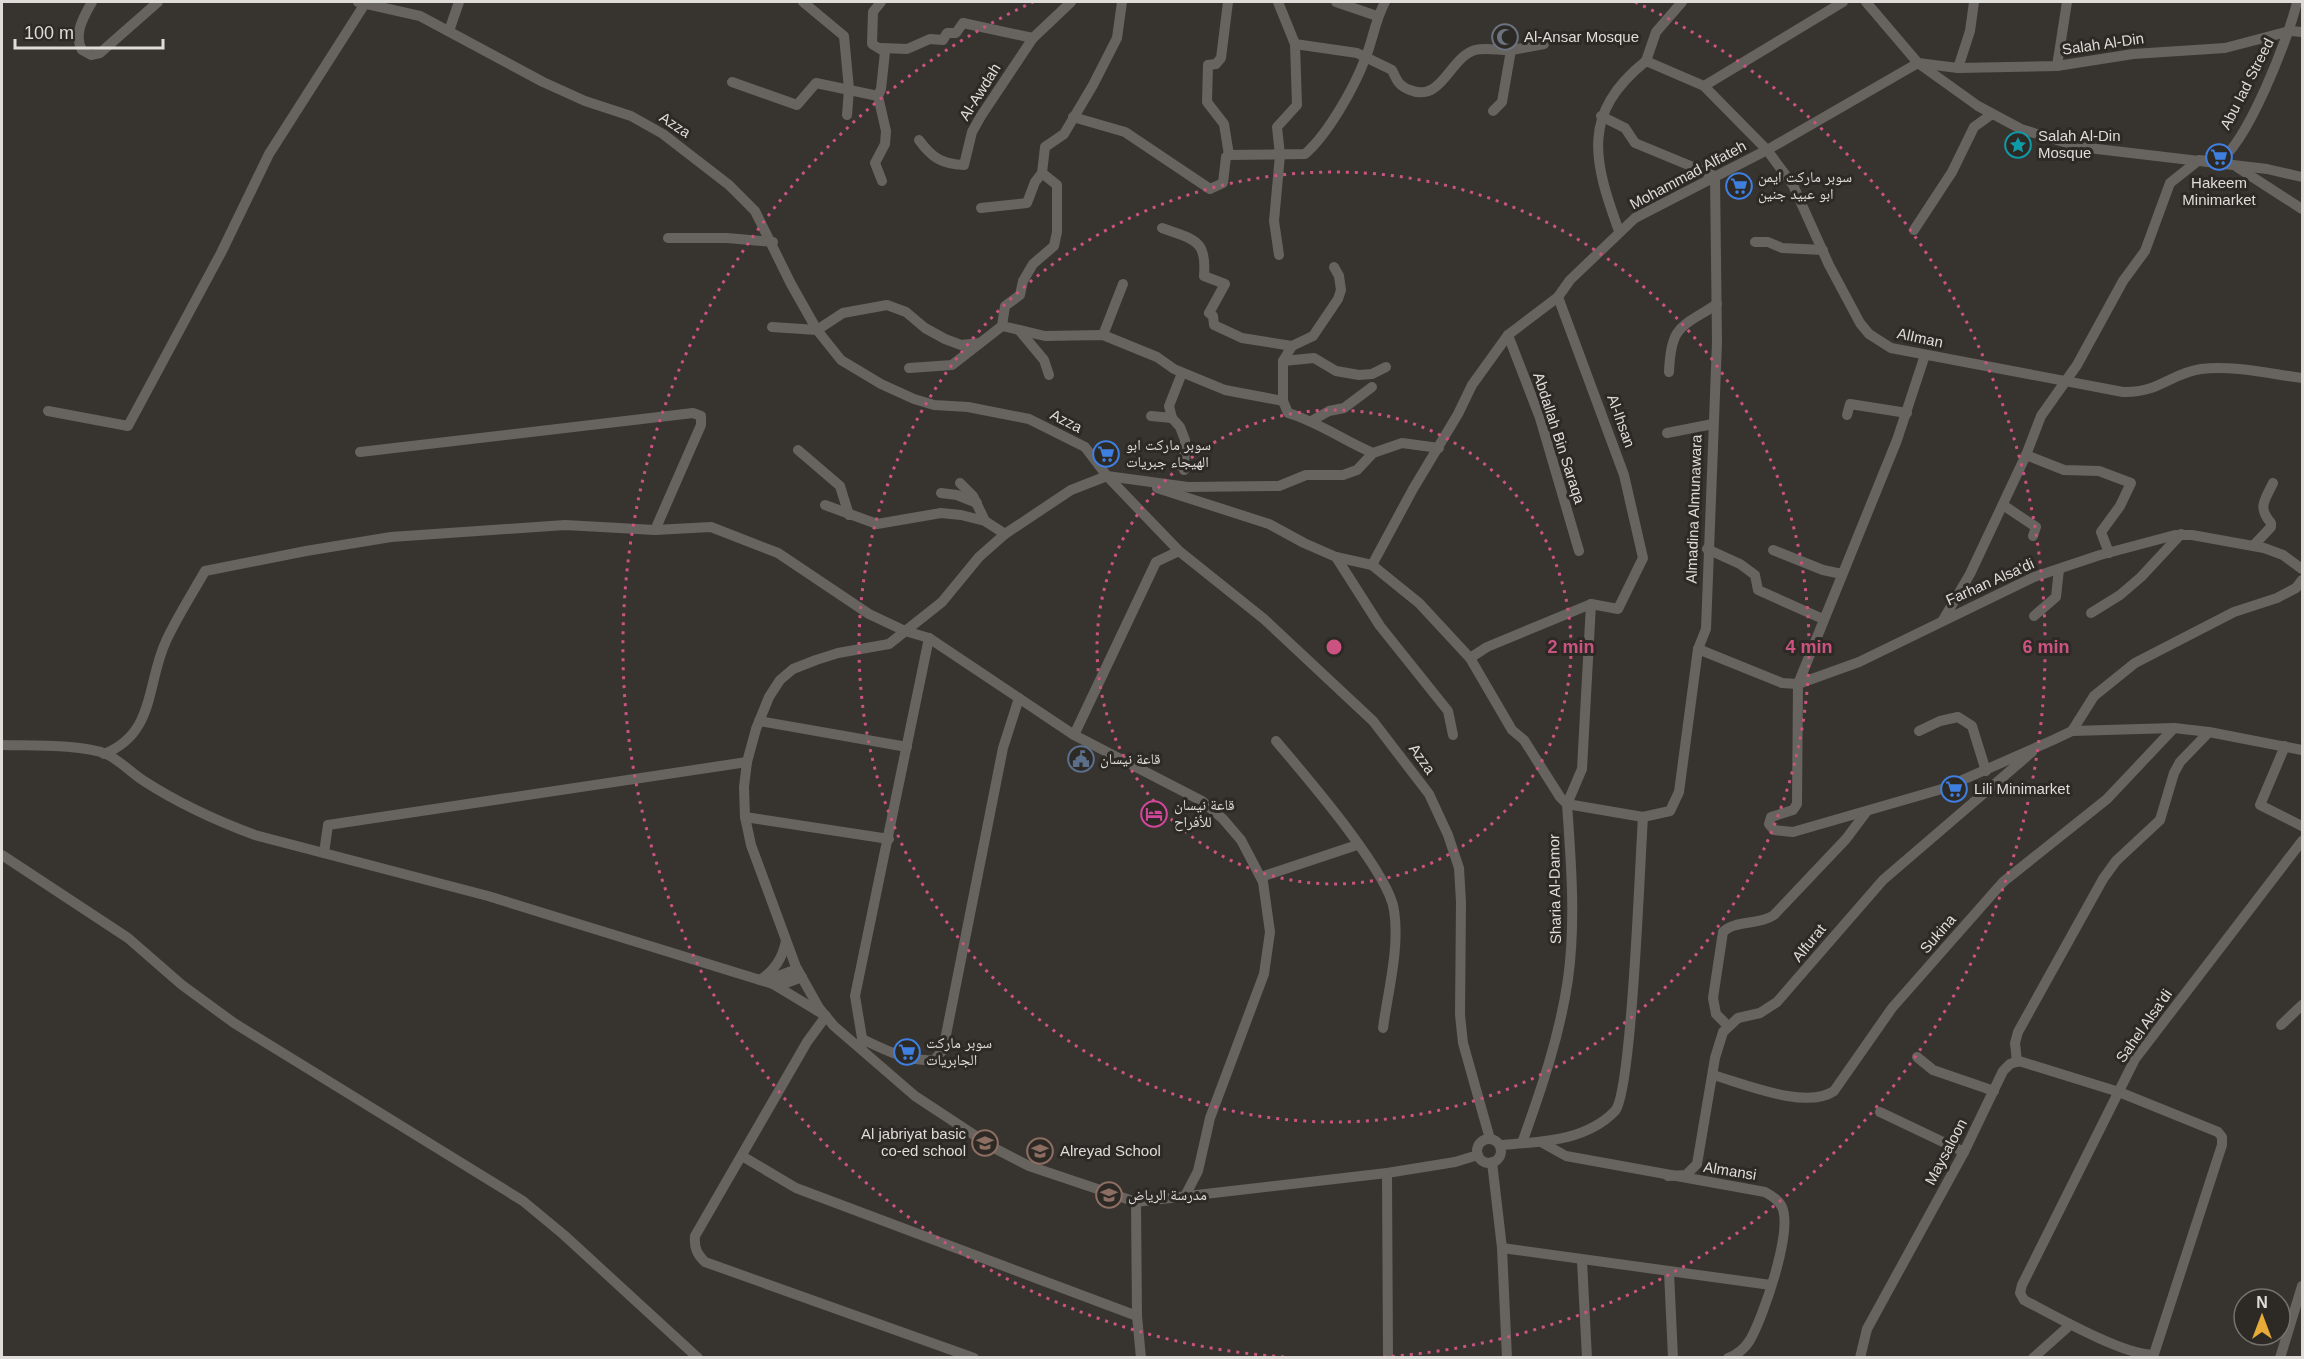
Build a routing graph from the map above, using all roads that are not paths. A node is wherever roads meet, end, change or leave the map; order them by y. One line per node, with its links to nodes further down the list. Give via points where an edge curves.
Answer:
1 (92, 2): 2 (street, via 81,22 79,36 82,50 93,55)
2 (158, 2)
3 (363, 2): 20 (street, Azza, via 420,16); 85 (street, via 269,154 221,254 129,426)
4 (459, 2): 20 (street)
5 (803, 2): 35 (street, via 844,36)
6 (881, 2): 26 (street, via 873,12 872,44)
7 (1071, 2): 23 (street, Al-Awdah)
8 (1122, 2): 41 (street, via 1116,38)
9 (1228, 2): 44 (street, via 1221,58 1208,65 1206,90 1209,108 1224,124)
10 (1278, 2): 24 (street)
11 (1336, 2): 19 (street)
12 (1385, 2): 19 (street)
13 (1682, 2): 29 (street, via 1656,32)
14 (1843, 2): 34 (street)
15 (1866, 2): 30 (street)
16 (1974, 2): 32 (street)
17 (2067, 2): 31 (street)
18 (2297, 2): 21 (street, Abu Iad Streed)
19 (1377, 16): 28 (street)
20 (449, 31): 58 (street, Azza, via 543,82 631,116 663,134 729,185 755,211)
21 (2290, 31): 22 (street, Salah Al-Din); 31 (street, Salah Al-Din, via 2225,48 2133,54); 46 (street, Abu Iad Streed, via 2249,121 2226,156 2217,162)
22 (2302, 32)
23 (1034, 38): 26 (street, via 963,23 956,33 947,33 943,40 930,39 908,49); 42 (street, Al-Awdah, via 972,132 964,165 946,164 929,154)
24 (1295, 44): 28 (street, via 1357,54); 45 (street, via 1297,105 1277,127)
25 (1544, 44): 27 (street)
26 (882, 48): 36 (street, via 884,74)
27 (1511, 50): 28 (street, via 1476,50 1460,58 1446,78 1430,91 1415,92 1398,83 1392,70); 37 (street, via 1502,102)
28 (1365, 59): 45 (street, via 1311,149 1305,154)
29 (1646, 61): 34 (street, AlIman); 40 (street, via 1611,95)
30 (1918, 63): 32 (street, Salah Al-Din); 38 (street); 43 (street, Mohammad Alfateh)
31 (2056, 66): 32 (street, Salah Al-Din)
32 (1958, 68)
33 (732, 82): 35 (street, via 797,105 816,83)
34 (1704, 86): 43 (street, AlIman)
35 (849, 89): 36 (street); 39 (street)
36 (878, 96): 51 (street, via 886,131 885,144 875,163)
37 (1493, 111)
38 (1992, 114): 46 (street, via 2021,129 2080,147); 55 (street, via 1974,127 1952,172)
39 (847, 115)
40 (1601, 116): 49 (street, via 1625,128 1635,143); 56 (street, via 1598,127 1602,182)
41 (1073, 117): 44 (street, via 1125,132 1210,189 1223,183); 48 (street, via 1064,134 1045,147)
42 (920, 140)
43 (1767, 150): 49 (street, Mohammad Alfateh); 60 (street, AlIman, via 1793,185)
44 (1229, 155): 45 (street)
45 (1280, 155): 61 (street, via 1274,221)
46 (2199, 160): 47 (street); 82 (street, via 2170,183 2145,251)
47 (2234, 166): 50 (street); 53 (street)
48 (1042, 173): 52 (street, via 1027,203); 66 (street, via 1057,185 1055,243 1051,251 1033,264 1020,296 1005,306)
49 (1714, 176): 56 (street, Mohammad Alfateh, via 1635,218); 65 (street, Almadina Almunawara)
50 (2302, 177)
51 (882, 181)
52 (981, 208)
53 (2302, 209)
54 (1162, 228): 73 (street, via 1201,247 1207,259 1204,276 1225,284 1209,313 1214,325 1242,338)
55 (1914, 230)
56 (1619, 231): 64 (street, Mohammad Alfateh)
57 (668, 238): 58 (street)
58 (772, 242): 68 (street, Azza)
59 (1755, 242): 60 (street)
60 (1823, 250): 74 (street, AlIman, via 1869,334 1891,348)
61 (1279, 255)
62 (1334, 267): 73 (street, via 1341,290 1338,299 1313,336)
63 (1123, 284): 70 (street)
64 (1557, 297): 71 (street, Mohammad Alfateh); 124 (street, Al-Ihsan, via 1624,475 1643,558 1618,609)
65 (1717, 304): 78 (street, via 1685,322 1670,347); 91 (street, Almadina Almunawara)
66 (1002, 326): 69 (street); 72 (street)
67 (772, 327): 68 (street)
68 (818, 330): 72 (street, via 843,313 887,305 906,312 945,339 962,345); 99 (street, Azza, via 841,360 881,384 934,405 1029,419 1085,447)
69 (1019, 330): 70 (street, via 1046,336); 80 (street, via 1044,360)
70 (1103, 335): 79 (street, via 1157,357)
71 (1508, 335): 93 (street, Mohammad Alfateh, via 1472,385); 116 (street, Abdallah Bin Saraqa, via 1540,418)
72 (980, 343): 77 (street, via 952,365)
73 (1292, 346): 75 (street)
74 (1925, 355): 82 (street, AlIman); 86 (street)
75 (1283, 361): 76 (street, via 1314,358 1336,371 1359,375); 84 (street)
76 (1386, 367)
77 (909, 368)
78 (1669, 372)
79 (1182, 373): 84 (street, via 1225,390); 89 (street, via 1168,406)
80 (1048, 375)
81 (2302, 378): 82 (street, AlIman, via 2202,369 2134,392)
82 (2066, 381): 97 (street, via 2041,416)
83 (1372, 387): 90 (street, via 1344,408)
84 (1283, 401): 90 (street, via 1288,413)
85 (48, 411)
86 (1907, 413): 87 (street, via 1850,404); 122 (street)
87 (1847, 415)
88 (1151, 416): 89 (street)
89 (1172, 418): 98 (street, via 1185,440)
90 (1313, 420): 96 (street)
91 (1713, 424): 92 (street); 113 (street, Almadina Almunawara)
92 (1667, 433)
93 (1439, 448): 96 (street, via 1402,443); 119 (street, Mohammad Alfateh)
94 (798, 450): 106 (street, via 840,486)
95 (360, 452): 108 (street, via 693,413 701,416 701,425)
96 (1373, 453): 99 (street, via 1357,470 1343,475 1306,475 1279,486 1188,487)
97 (2026, 455): 105 (street); 117 (street, via 2064,470 2099,471 2131,483 2101,532)
98 (1184, 470)
99 (1107, 476): 109 (street, via 1071,489); 114 (street, Azza); 118 (street, via 1186,496 1269,524)
100 (960, 483): 103 (street)
101 (2273, 483): 112 (street, via 2263,501 2263,513 2271,527)
102 (941, 494): 103 (street)
103 (977, 503): 107 (street)
104 (825, 505): 106 (street)
105 (2003, 505): 111 (street, via 2036,527); 128 (street)
106 (849, 515): 107 (street, via 877,524 941,513)
107 (985, 521): 109 (street)
108 (656, 530): 129 (street, via 711,527 778,553 869,614); 148 (street, via 565,525 391,537 205,571 165,642 139,726 127,742)
109 (1005, 534): 129 (street, via 979,557 942,602)
110 (2181, 534): 112 (street, Farhan Alsa'di); 117 (street, Farhan Alsa'di); 125 (street, via 2140,577)
111 (2033, 536)
112 (2254, 545): 121 (street, Farhan Alsa'di, via 2283,555)
113 (1707, 549): 127 (street, via 1755,575 1758,590); 131 (street, Almadina Almunawara, via 1706,629)
114 (1179, 550): 140 (street, via 1156,562); 178 (street, Azza, via 1264,619 1373,721 1429,794 1459,868 1463,1043)
115 (1773, 550): 122 (street)
116 (1579, 551)
117 (2109, 553): 120 (street, Farhan Alsa'di)
118 (1336, 557): 119 (street); 141 (street, via 1380,626 1448,711)
119 (1372, 565): 132 (street, via 1419,603)
120 (2060, 568): 126 (street, via 2056,597); 128 (street, Farhan Alsa'di)
121 (2302, 569)
122 (1842, 574): 127 (street)
123 (2302, 580): 138 (street, via 2277,598 2234,612 2135,663 2094,696)
124 (1591, 604): 132 (street, via 1487,647); 151 (street, via 1582,769)
125 (2091, 613)
126 (2034, 616)
127 (1824, 619): 133 (street)
128 (1943, 620): 133 (street, Farhan Alsa'di, via 1860,662)
129 (905, 631): 130 (street); 135 (street, via 889,644 838,653 793,669 780,680)
130 (928, 638): 134 (street); 145 (street)
131 (1698, 649): 133 (street, via 1782,683); 154 (street, Almadina Almunawara, via 1677,799 1669,812)
132 (1470, 658): 151 (street, via 1512,730 1524,740)
133 (1798, 684): 152 (street, via 1797,804 1792,810 1772,816 1770,827 1790,832)
134 (1019, 698): 140 (street); 170 (street, via 1003,748 943,1050 934,1060 917,1060 890,1053)
135 (759, 721): 145 (street); 149 (street)
136 (2174, 728): 138 (street); 139 (street); 174 (street, Sukina, via 2107,799 2003,882 1892,1008 1834,1091 1822,1098 1802,1099)
137 (1919, 731): 150 (street, via 1958,717 1972,726)
138 (2072, 731): 146 (street)
139 (2209, 732): 144 (street); 173 (street, via 2177,768 2160,819 2116,861 2057,958 2018,1032 2014,1043)
140 (1074, 735): 161 (street, via 1202,801 1233,829)
141 (1453, 735)
142 (1276, 741): 158 (street)
143 (2, 745): 148 (street)
144 (2285, 746): 147 (street); 155 (street, via 2260,805)
145 (907, 747): 156 (street)
146 (2036, 748): 150 (street); 168 (street, Alfurat, via 1883,880 1778,1002)
147 (2302, 750)
148 (104, 753): 159 (street, via 144,782 225,824)
149 (747, 762): 153 (street); 159 (street, via 328,825)
150 (1986, 771): 152 (street)
151 (1567, 804): 154 (street); 180 (street, Sharia Al-Damor, via 1571,948 1568,980 1557,1034)
152 (1868, 811): 168 (street, via 1774,915 1724,931 1713,998 1716,1014)
153 (745, 817): 156 (street); 162 (street, via 751,845)
154 (1643, 817): 179 (street, via 1628,1052 1621,1100 1612,1113 1592,1126 1560,1140)
155 (2302, 826)
156 (889, 839): 170 (street, via 855,996)
157 (2302, 841): 176 (street, Sahel Alsa'di, via 2135,1059)
158 (1357, 844): 161 (street); 169 (street, via 1384,884 1394,911 1395,938)
159 (324, 853): 164 (street, via 521,905)
160 (2, 855): 196 (street, via 128,938 234,1023 524,1201)
161 (1261, 877): 187 (street, via 1270,932 1264,974 1210,1118 1198,1171)
162 (786, 941): 163 (street); 164 (street, via 780,961)
163 (800, 973): 164 (street, via 786,983); 166 (street)
164 (766, 981): 166 (street)
165 (2302, 1005): 167 (street)
166 (826, 1016): 171 (street); 183 (street)
167 (2280, 1025)
168 (1728, 1026): 174 (street, via 1717,1050)
169 (1383, 1028)
170 (862, 1039): 171 (street)
171 (864, 1053): 188 (street, via 915,1096 994,1148 1029,1166)
172 (1917, 1057): 175 (street, via 1934,1070)
173 (2017, 1062): 175 (street, Maysaloon, via 2005,1068); 176 (street)
174 (1713, 1076): 186 (street, via 1697,1164 1686,1175)
175 (1994, 1091): 181 (street, Maysaloon)
176 (2119, 1092): 195 (street, Sahel Alsa'di, via 2020,1293 2024,1300); 195 (street, via 2218,1132 2222,1145 2154,1354 2133,1355)
177 (1880, 1112): 181 (street)
178 (1495, 1142): 180 (street); 182 (street, via 1479,1144); 184 (street, via 1500,1156)
179 (1541, 1142): 180 (street); 186 (street, Almansi, via 1566,1156)
180 (1522, 1143)
181 (1964, 1152): 204 (street, Maysaloon, via 1867,1329)
182 (1478, 1155): 184 (street, via 1483,1161); 185 (street)
183 (742, 1156): 194 (street, via 796,1188); 197 (street, via 695,1236 694,1245 705,1262)
184 (1492, 1162): 189 (street)
185 (1387, 1173): 187 (street); 199 (street)
186 (1668, 1176): 192 (street, Almansi, via 1765,1192 1778,1201 1785,1219)
187 (1184, 1198): 188 (street)
188 (1136, 1202): 194 (street)
189 (1502, 1248): 190 (street); 200 (street)
190 (1581, 1261): 191 (street); 201 (street)
191 (1669, 1272): 192 (street); 202 (street)
192 (1771, 1285): 203 (street, Almansi, via 1750,1340)
193 (2302, 1286): 206 (street)
194 (1137, 1316): 198 (street)
195 (2070, 1326): 205 (street)
196 (698, 1358)
197 (974, 1358)
198 (1141, 1358)
199 (1388, 1358)
200 (1507, 1358)
201 (1587, 1358)
202 (1673, 1358)
203 (1728, 1358)
204 (1860, 1358)
205 (2032, 1358)
206 (2280, 1358)

